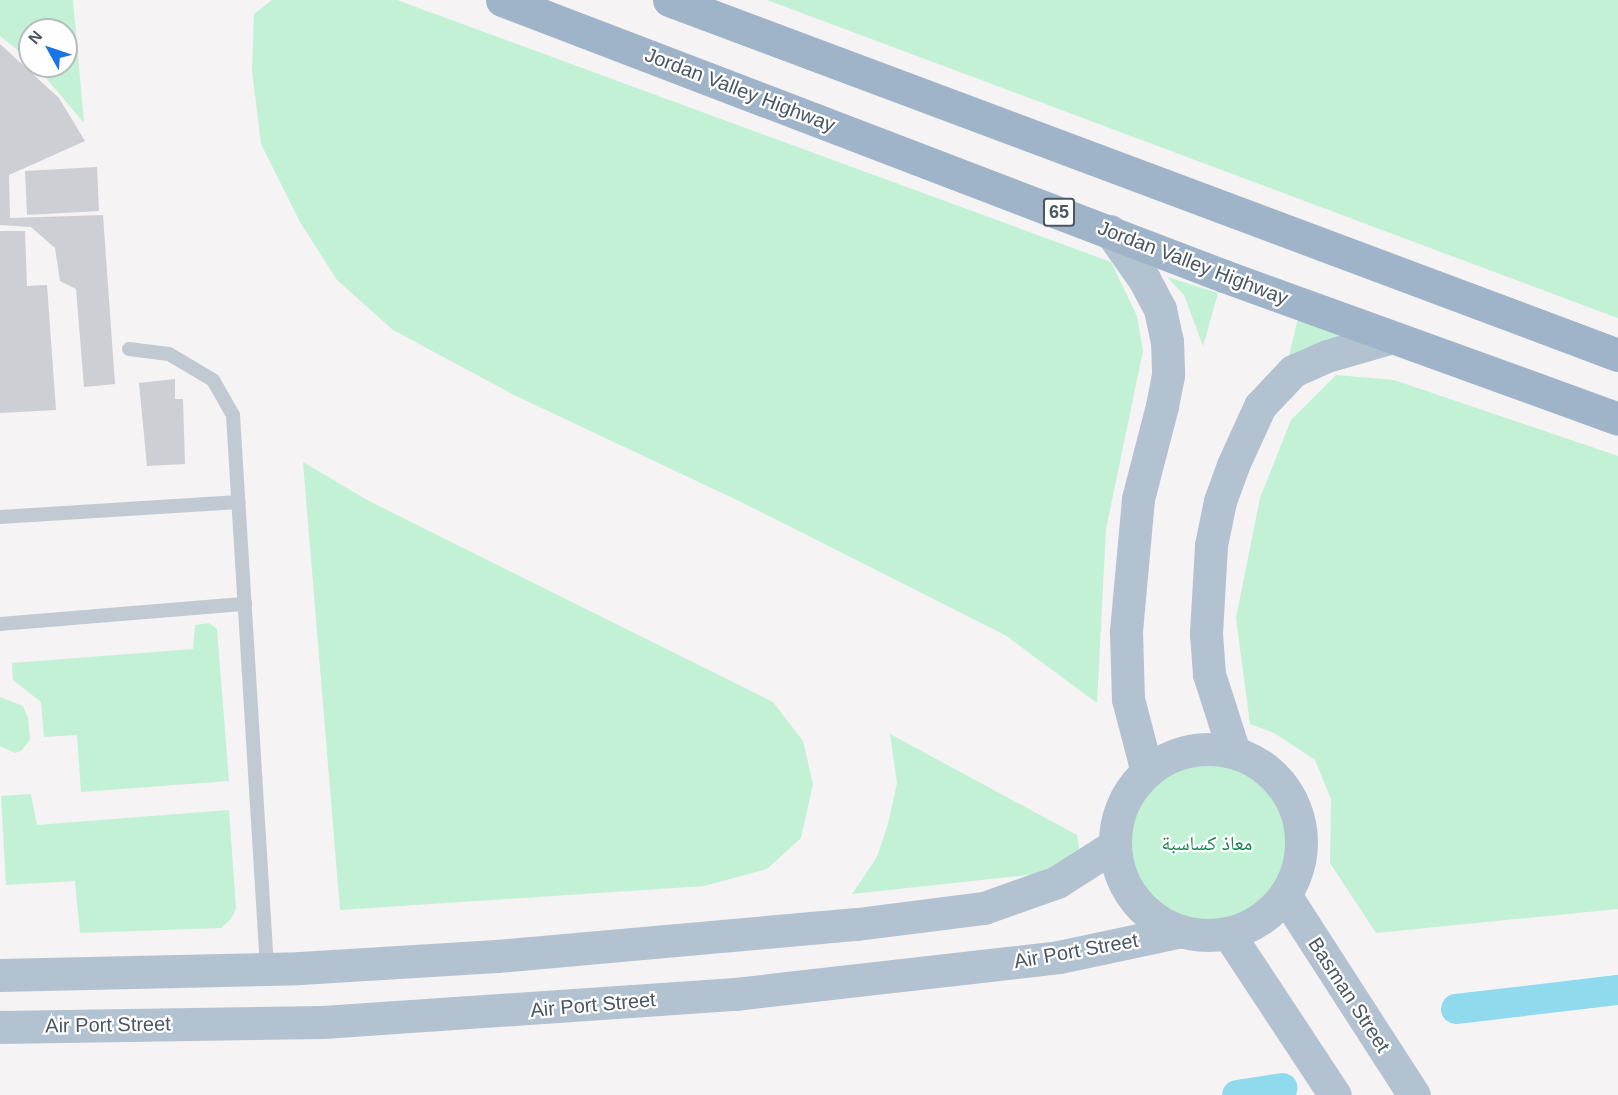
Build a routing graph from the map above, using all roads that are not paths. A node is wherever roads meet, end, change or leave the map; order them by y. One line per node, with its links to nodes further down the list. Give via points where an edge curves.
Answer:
1 (502, 0): 3 (highway, Jordan Valley Highway / 65)
2 (669, 0): 6 (highway)
3 (1110, 231): 4 (highway, Jordan Valley Highway / 65); 13 (main road, via 1160,309 1167,341 1168,375 1138,499 1126,632 1128,699)
4 (1389, 338): 7 (highway, Jordan Valley Highway / 65); 12 (main road, via 1327,356 1293,371 1260,406 1233,465 1211,545 1206,633 1209,674)
5 (129, 349): 8 (lane, via 169,354 213,381 233,415)
6 (1618, 355)
7 (1618, 419)
8 (238, 502): 9 (lane); 10 (lane)
9 (0, 517)
10 (245, 604): 11 (lane); 18 (lane)
11 (0, 624)
12 (1234, 752): 13 (main road, via 1197,749 1162,761); 15 (main road, via 1268,770 1282,784 1299,820 1300,859)
13 (1147, 772): 14 (main road, via 1129,793 1118,818)
14 (1115, 844): 16 (main road, via 1118,864 1134,899 1163,924); 18 (main road, via 1057,882 984,908 846,925 497,956)
15 (1285, 895): 17 (main road, via 1263,916); 22 (main road, Basman Street)
16 (1181, 931): 17 (main road, via 1204,935); 20 (main road, Air Port Street, via 1059,957 735,994 323,1022)
17 (1228, 933): 21 (main road)
18 (267, 968): 19 (main road)
19 (0, 975)
20 (0, 1027)
21 (1335, 1095)
22 (1414, 1095)

